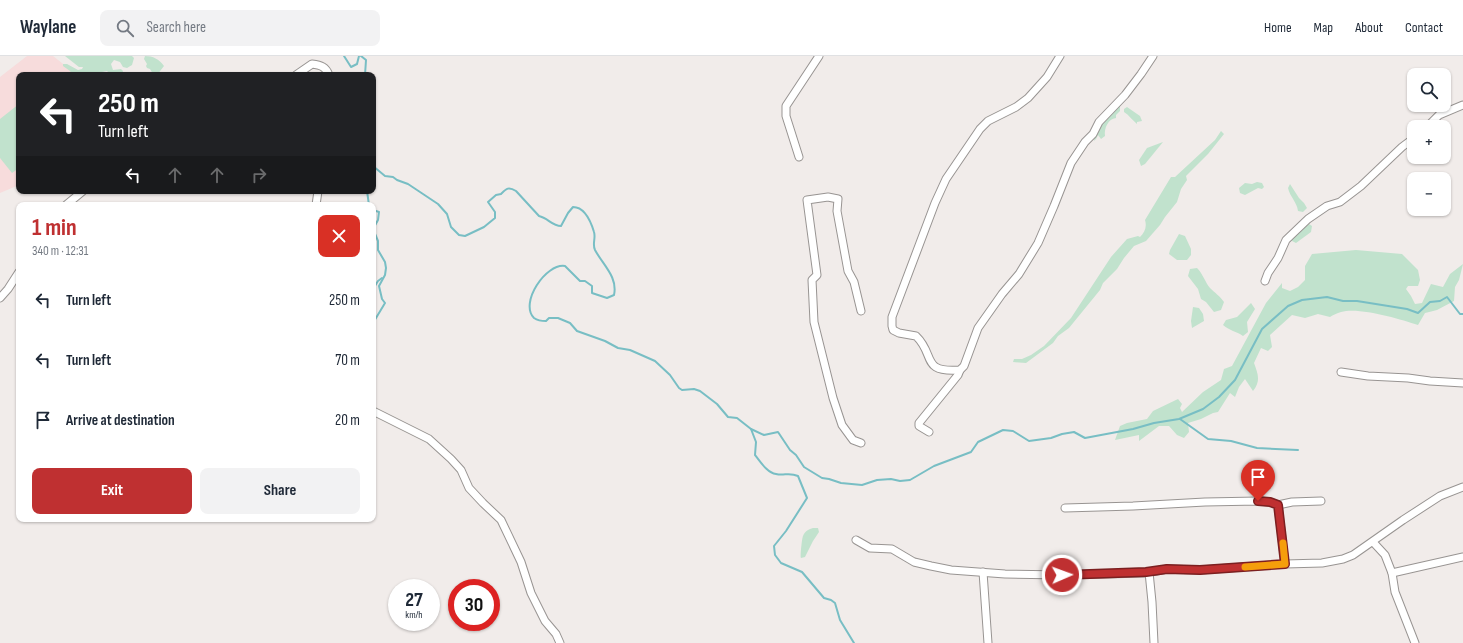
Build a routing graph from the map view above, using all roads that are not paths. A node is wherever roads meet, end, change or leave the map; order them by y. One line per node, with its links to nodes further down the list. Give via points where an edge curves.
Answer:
1 (819, 56): 9 (street, via 786,106 786,116)
2 (1060, 56): 16 (street, via 1047,77 1028,98 988,121 980,129 950,173 935,203 892,317 893,330 916,336 921,341 931,364 948,371)
3 (1153, 56): 16 (street, via 1125,96 1099,122 1071,163 1038,243 1019,274 978,328 964,366)
4 (300, 72): 5 (street, via 312,64 320,65)
5 (328, 72)
6 (1463, 104): 7 (street)
7 (1434, 120)
8 (1407, 143): 13 (street, via 1361,186 1340,202 1327,206 1308,219 1286,240)
9 (799, 157)
10 (79, 194): 11 (street)
11 (70, 202)
12 (16, 277): 14 (street)
13 (1265, 281)
14 (0, 298)
15 (861, 311): 21 (street, via 854,282 848,271 837,211 838,199 828,197 807,200 817,275 812,280 814,322 832,398 842,425 853,440)
16 (960, 370): 20 (street, via 919,423 919,426)
17 (1341, 372): 18 (street)
18 (1463, 383)
19 (376, 412): 33 (street, via 429,439 461,470 469,488 501,520 545,621)
20 (928, 432)
21 (860, 443)
22 (1463, 486): 27 (street, via 1440,496)
23 (1321, 500): 24 (street)
24 (1278, 505): 25 (street, via 1258,501); 29 (street)
25 (1065, 508)
26 (856, 540): 30 (street, via 870,548 892,549 914,562 951,570)
27 (1373, 542): 29 (street, via 1343,559 1322,563); 32 (street, via 1385,555)
28 (1463, 557): 32 (street)
29 (1285, 564): 31 (street)
30 (983, 572): 31 (street, via 1062,575); 34 (street)
31 (1149, 572): 35 (street)
32 (1392, 573): 36 (street, via 1395,592)
33 (560, 643)
34 (988, 643)
35 (1154, 643)
36 (1415, 643)

